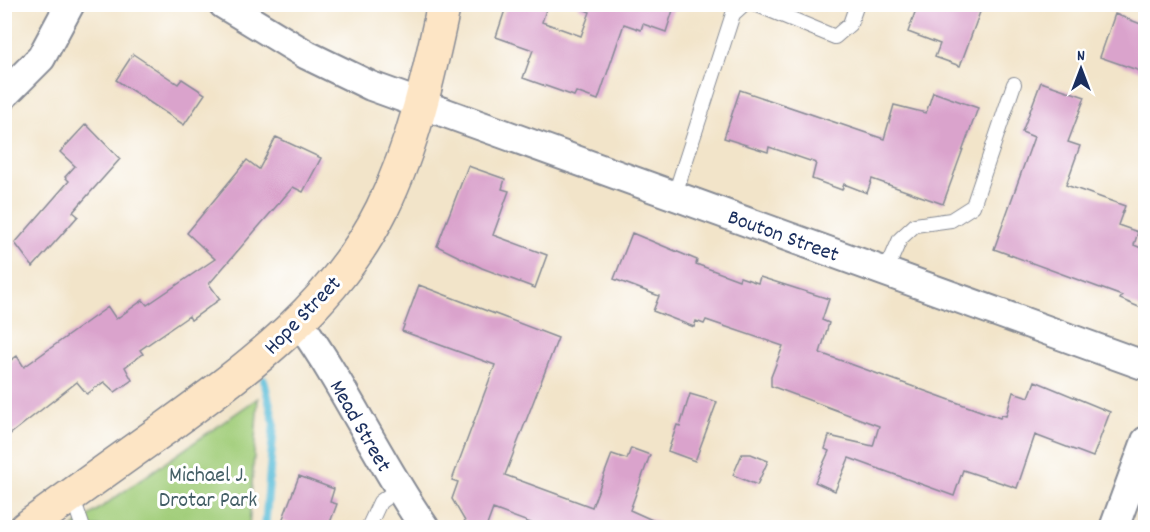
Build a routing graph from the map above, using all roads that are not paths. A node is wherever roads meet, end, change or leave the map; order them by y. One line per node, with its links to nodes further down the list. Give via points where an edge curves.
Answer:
1 (70, 4): 8 (street, via 40,58)
2 (223, 4): 9 (street, Bouton Street, via 307,55 370,86)
3 (444, 4): 9 (main road, Hope Street)
4 (744, 4): 10 (lane, via 734,14)
5 (754, 4): 6 (lane, via 835,37 850,24)
6 (857, 4)
7 (1014, 84): 11 (lane, via 973,206 951,220 915,225 900,239)
8 (4, 95)
9 (423, 103): 10 (street, Bouton Street); 12 (main road, Hope Street, via 400,168 373,226)
10 (675, 194): 11 (street, Bouton Street)
11 (886, 271): 13 (street, Bouton Street)
12 (299, 322): 15 (street, Mead Street, via 318,348); 16 (main road, Hope Street, via 227,383)
13 (1146, 366)
14 (1146, 441): 21 (street)
15 (398, 489): 19 (lane, via 380,501); 20 (street, Mead Street)
16 (72, 495): 17 (main road, Hope Street); 18 (lane)
17 (26, 528)
18 (83, 528)
19 (368, 528)
20 (425, 528)
21 (1114, 528)

